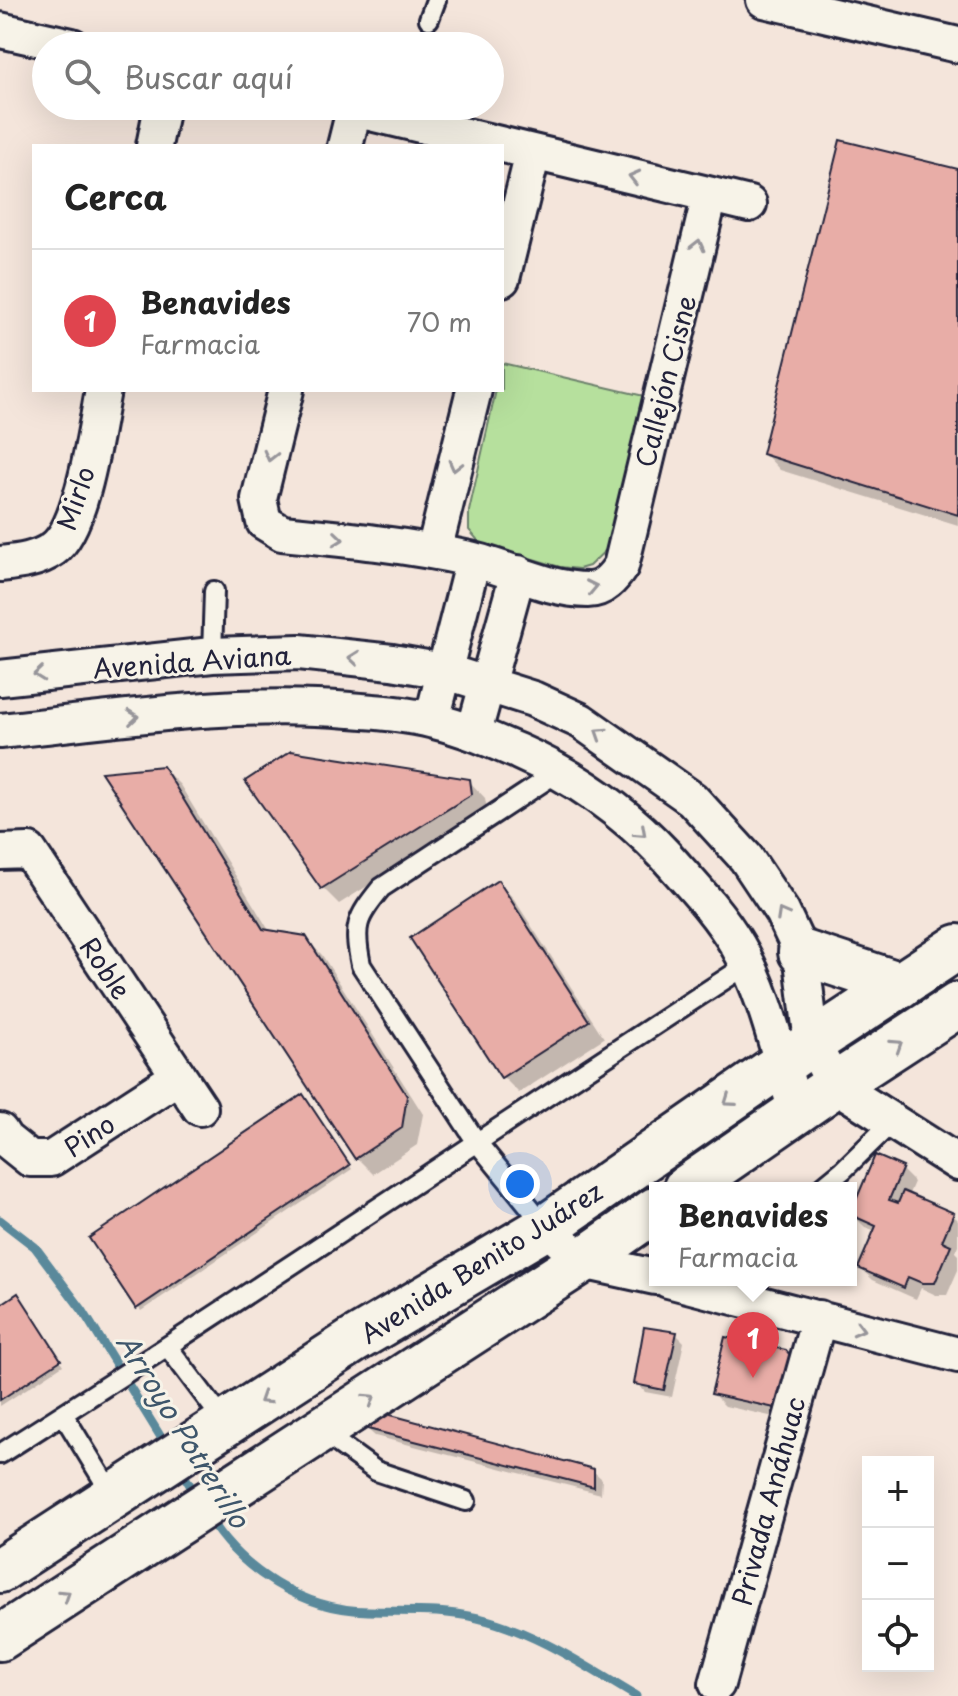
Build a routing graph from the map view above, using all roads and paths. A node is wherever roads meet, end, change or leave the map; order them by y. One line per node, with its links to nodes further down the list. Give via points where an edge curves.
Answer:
1 (436, 0): 3 (lane)
2 (764, 0): 6 (street)
3 (429, 19)
4 (0, 30): 5 (street)
5 (32, 37)
6 (958, 45)
7 (159, 120): 10 (street)
8 (351, 120): 11 (street)
9 (402, 120): 12 (street)
10 (154, 144)
11 (345, 144)
12 (497, 144)
13 (504, 146): 14 (street)
14 (533, 153): 15 (street, one-way to 14); 17 (street)
15 (710, 195): 16 (street); 24 (street, Callejón Cisne, one-way to 15, via 592,590 610,581 621,566)
16 (749, 204)
17 (504, 271)
18 (103, 392): 23 (street, Mirlo, via 70,529 55,548 28,561)
19 (286, 392): 21 (street, one-way to 21, via 259,499 264,522 282,533)
20 (474, 392): 21 (street, one-way to 21)
21 (434, 551): 22 (street)
22 (473, 560): 24 (street); 27 (street)
23 (0, 564)
24 (518, 573): 29 (street)
25 (214, 591): 26 (lane)
26 (212, 655): 27 (street, Avenida Aviana, one-way to 26, via 299,652); 28 (street, Avenida Aviana, one-way to 28)
27 (444, 671): 29 (street, Avenida Aviana); 30 (street)
28 (0, 678)
29 (488, 683): 32 (street); 36 (street, Avenida Aviana, one-way to 29, via 746,858 692,799 581,721)
30 (432, 720): 31 (street, Avenida Aviana, one-way to 30, via 301,705); 32 (street, Avenida Aviana)
31 (0, 731)
32 (474, 732): 33 (street, Avenida Aviana)
33 (561, 770): 37 (street, Avenida Aviana, one-way to 37, via 611,804 653,842 702,896); 47 (lane, via 381,888 363,910 355,934 361,965)
34 (0, 852): 41 (street, Roble, via 29,851)
35 (958, 947): 38 (street, Avenida Benito Juárez)
36 (801, 952): 38 (street); 40 (street, Avenida Aviana)
37 (747, 965): 40 (street, Avenida Aviana, via 771,1028); 47 (lane)
38 (901, 985): 40 (street, Avenida Benito Juárez)
39 (958, 1005): 42 (street, one-way to 39)
40 (797, 1054): 42 (street); 44 (street, Avenida Aviana); 52 (street, Avenida Benito Juárez, one-way to 52)
41 (179, 1076): 43 (street, Roble); 46 (street, Pino, via 51,1159 30,1159)
42 (835, 1085): 44 (street); 45 (street)
43 (200, 1108)
44 (796, 1111): 49 (street)
45 (892, 1122): 48 (street); 50 (lane)
46 (0, 1131)
47 (476, 1141): 52 (lane); 57 (lane)
48 (958, 1163)
49 (695, 1182)
50 (828, 1182)
51 (649, 1214): 53 (street, Avenida Benito Juárez)
52 (546, 1227): 53 (street); 60 (street, Avenida Benito Juárez, one-way to 60, via 353,1341)
53 (582, 1261): 54 (street); 61 (street, Avenida Benito Juárez, one-way to 53)
54 (649, 1276)
55 (693, 1286): 56 (street)
56 (819, 1318): 58 (street, one-way to 58); 67 (street, Privada Anáhuac)
57 (160, 1352): 59 (lane); 60 (lane)
58 (958, 1355)
59 (63, 1414): 62 (lane); 63 (lane)
60 (215, 1431): 63 (street, Avenida Benito Juárez)
61 (321, 1431): 64 (lane, via 376,1471); 66 (street, Avenida Benito Juárez, one-way to 61)
62 (0, 1454)
63 (123, 1489): 65 (street, Avenida Benito Juárez)
64 (466, 1501)
65 (0, 1570)
66 (0, 1638)
67 (717, 1684)

